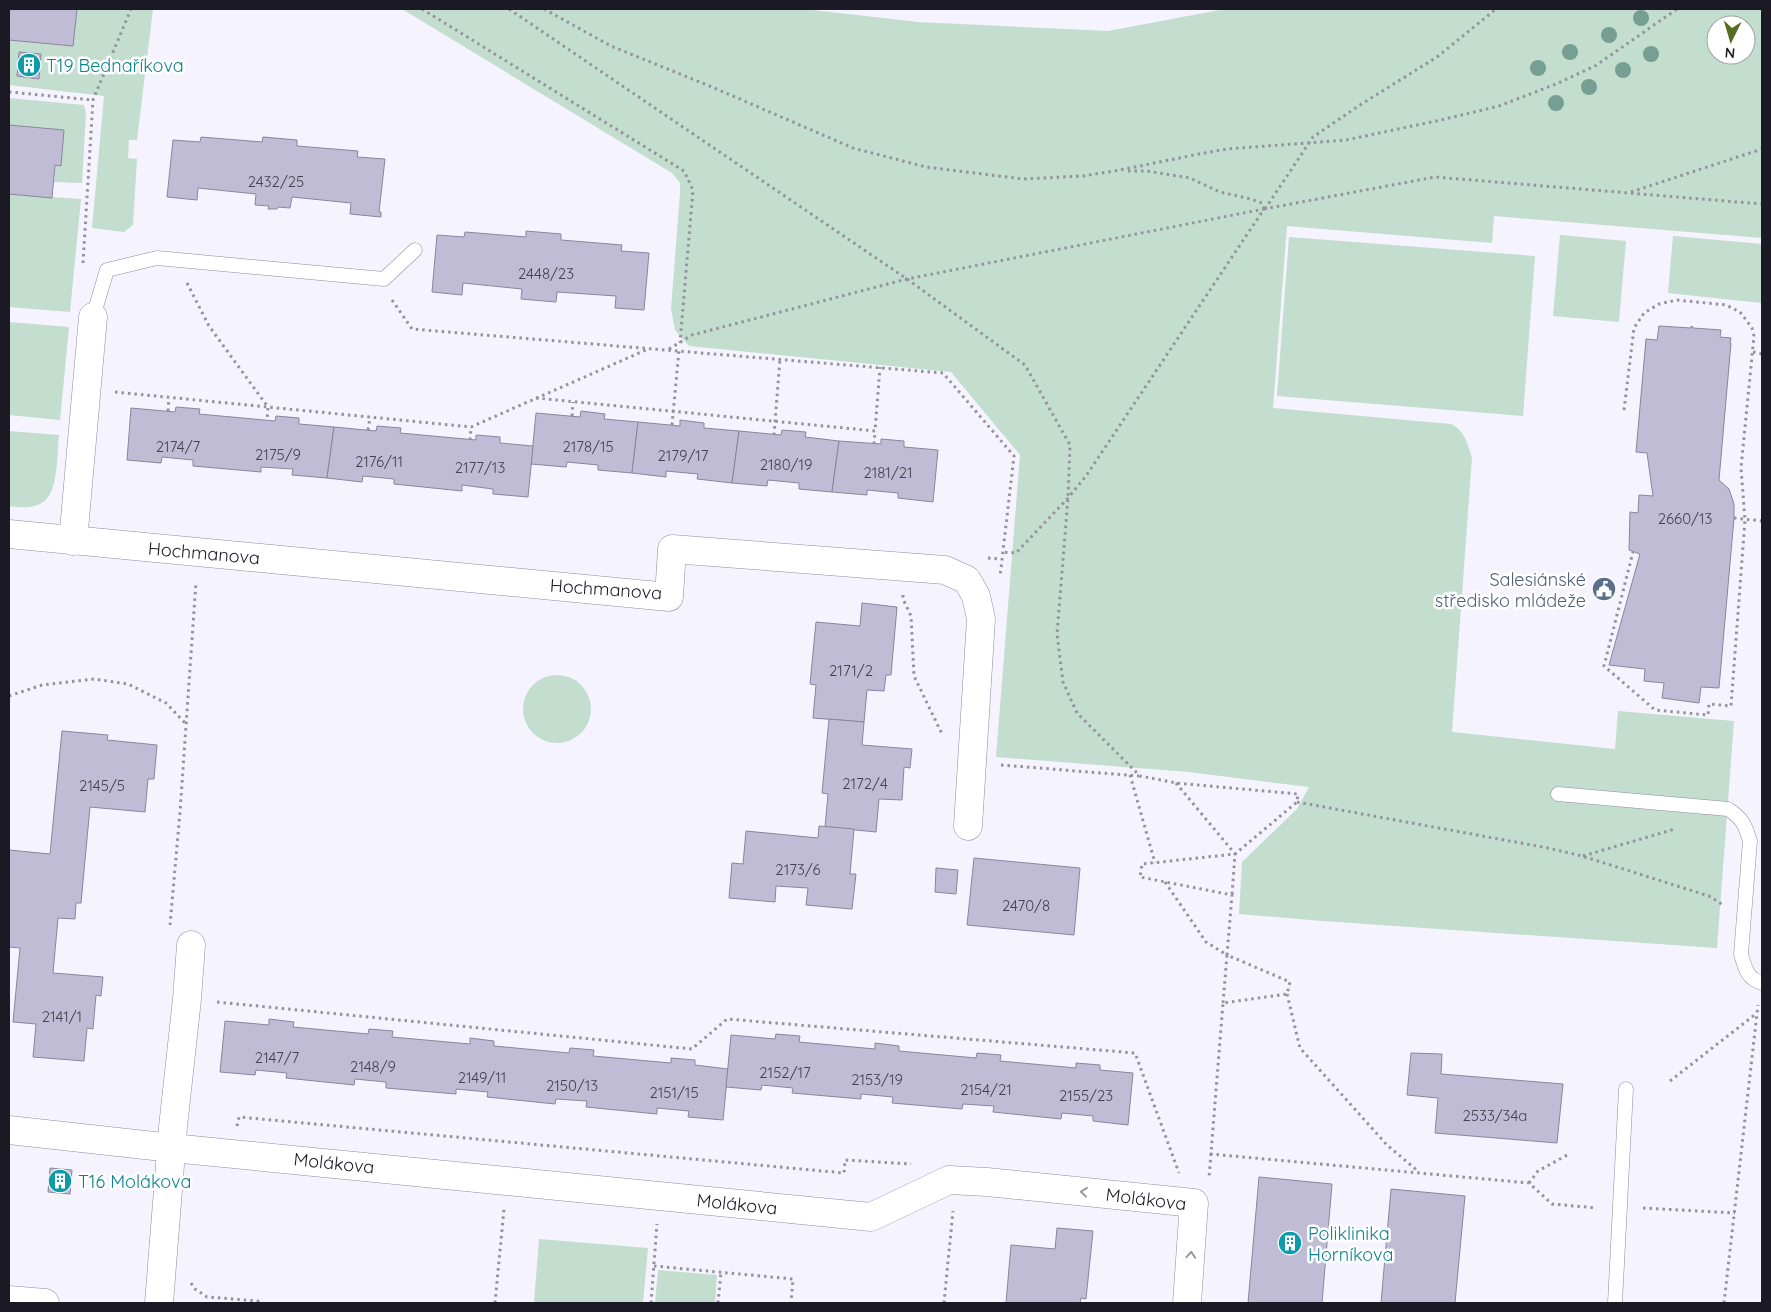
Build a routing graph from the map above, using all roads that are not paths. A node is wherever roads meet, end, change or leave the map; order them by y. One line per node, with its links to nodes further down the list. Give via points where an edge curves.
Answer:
1 (415, 250): 2 (lane, via 384,279 157,258 107,270)
2 (93, 317): 4 (street)
3 (9, 534): 4 (street, Hochmanova)
4 (73, 540): 6 (street, Hochmanova, via 669,597 672,549 945,570 966,580 976,596 981,620)
5 (1558, 794): 8 (lane, via 1728,809 1740,816 1750,841 1741,954 1745,970 1751,978)
6 (968, 826)
7 (180, 939): 11 (street, via 187,999)
8 (1761, 982)
9 (1626, 1089): 16 (lane)
10 (9, 1130): 11 (street, Molákova)
11 (172, 1148): 14 (street); 15 (street, Molákova, one-way to 11, via 1194,1203 948,1180 871,1216)
12 (9, 1300): 13 (street)
13 (45, 1303)
14 (159, 1303)
15 (1187, 1303)
16 (1615, 1303)

